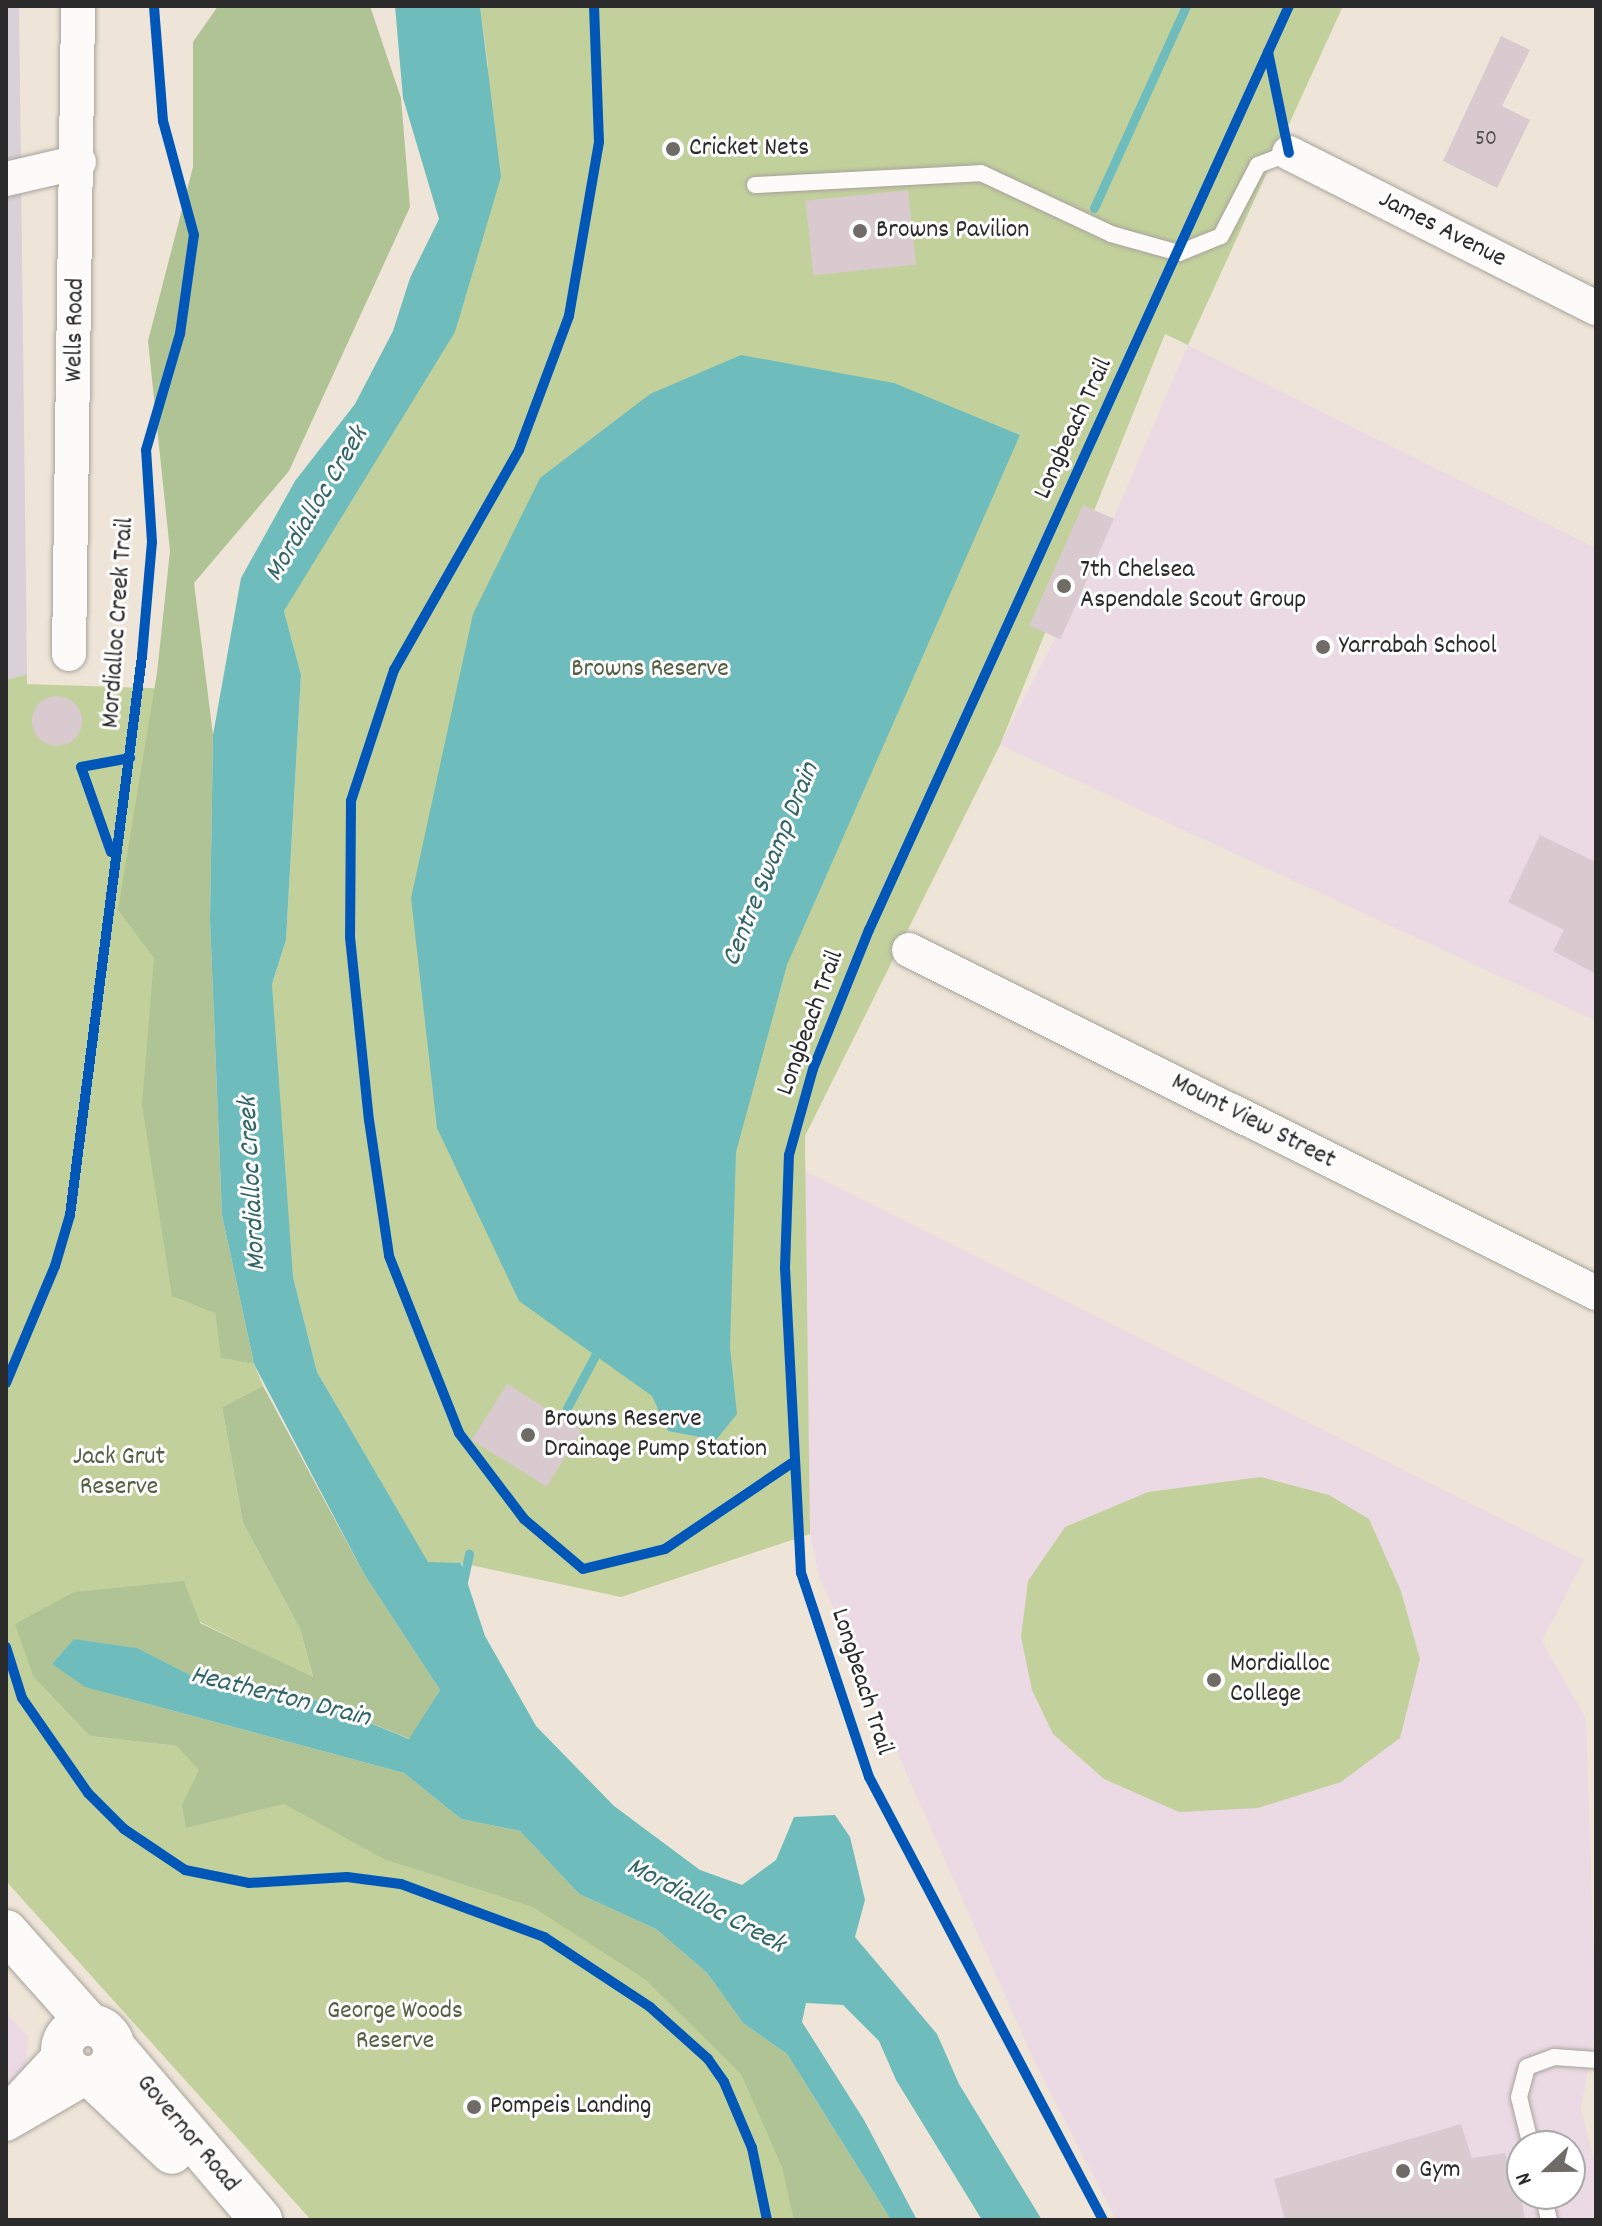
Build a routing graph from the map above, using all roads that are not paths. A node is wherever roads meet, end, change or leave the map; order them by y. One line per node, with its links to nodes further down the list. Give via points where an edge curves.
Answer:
1 (78, 6): 3 (street, Wells Road)
2 (1289, 153): 5 (lane, via 1258,165 1221,236 1179,253 1111,234 981,173); 6 (street, James Avenue)
3 (79, 162): 4 (street); 7 (street, Wells Road)
4 (6, 179)
5 (755, 185)
6 (1596, 308)
7 (69, 654)
8 (909, 950): 9 (street, Mount View Street)
9 (1596, 1293)
10 (6, 1931): 12 (street, Governor Road)
11 (6, 1963): 12 (street, Governor Road)
12 (85, 2054): 14 (street); 15 (street); 17 (street, Governor Road); 18 (street, Governor Road)
13 (1596, 2060): 16 (lane, via 1554,2057 1527,2067 1519,2097)
14 (6, 2113)
15 (6, 2124)
16 (1527, 2130)
17 (230, 2220)
18 (261, 2220)

